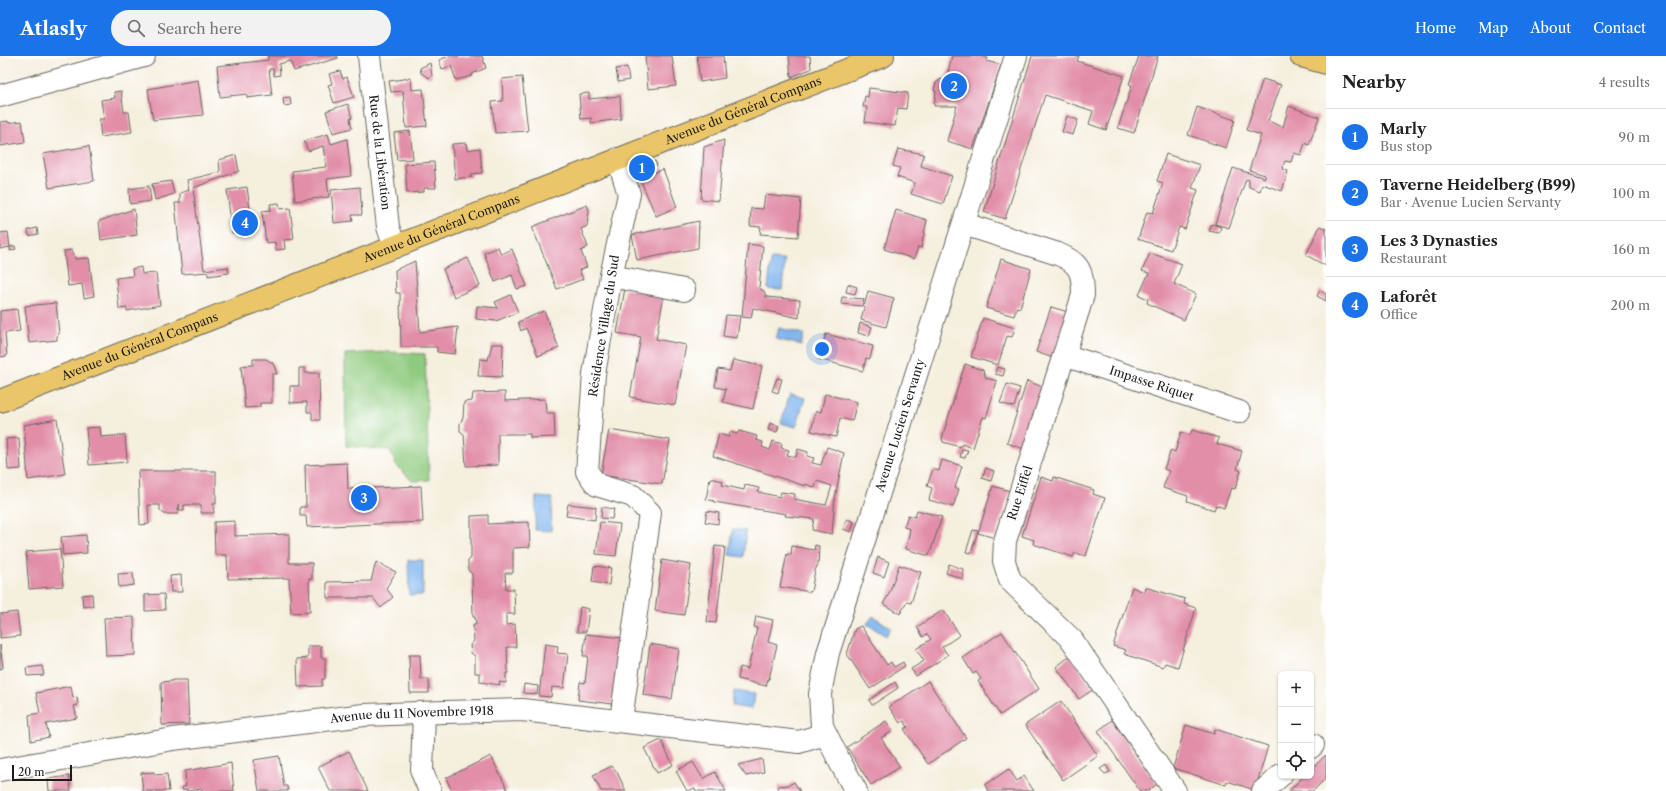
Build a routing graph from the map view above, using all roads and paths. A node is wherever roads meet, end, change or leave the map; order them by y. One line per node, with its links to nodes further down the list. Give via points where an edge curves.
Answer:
1 (144, 56): 7 (street)
2 (368, 56): 10 (street, Rue de la Libération, via 388,227)
3 (883, 56): 8 (main road, Avenue du Général Compans)
4 (1016, 56): 9 (street, Avenue Lucien Servanty)
5 (1301, 56): 6 (main road)
6 (1326, 63)
7 (0, 96)
8 (618, 159): 10 (main road, Avenue du Général Compans); 11 (street, Résidence Village du Sud, via 629,194)
9 (964, 224): 13 (street, Rue Eiffel, via 1058,254 1071,260 1080,270 1083,295); 18 (street, Avenue Lucien Servanty, via 828,653 820,694)
10 (395, 247): 14 (main road, Avenue du Général Compans)
11 (610, 276): 12 (street); 17 (street, Résidence Village du Sud, via 594,374 587,472 597,484 633,496 650,514)
12 (684, 290)
13 (1064, 355): 15 (street, Impasse Riquet); 23 (street, Rue Eiffel, via 1005,541 1004,561 1010,580 1072,640)
14 (0, 401)
15 (1239, 412)
16 (424, 713): 17 (street, Avenue du 11 Novembre 1918, via 522,710); 19 (street, Avenue du 11 Novembre 1918, via 364,715 173,739); 21 (street, via 422,772)
17 (621, 720): 18 (street, Avenue du 11 Novembre 1918, via 799,742)
18 (825, 734): 22 (street, Avenue Lucien Servanty)
19 (0, 770)
20 (1278, 778): 24 (street)
21 (430, 791)
22 (856, 791)
23 (1176, 791)
24 (1263, 791)

